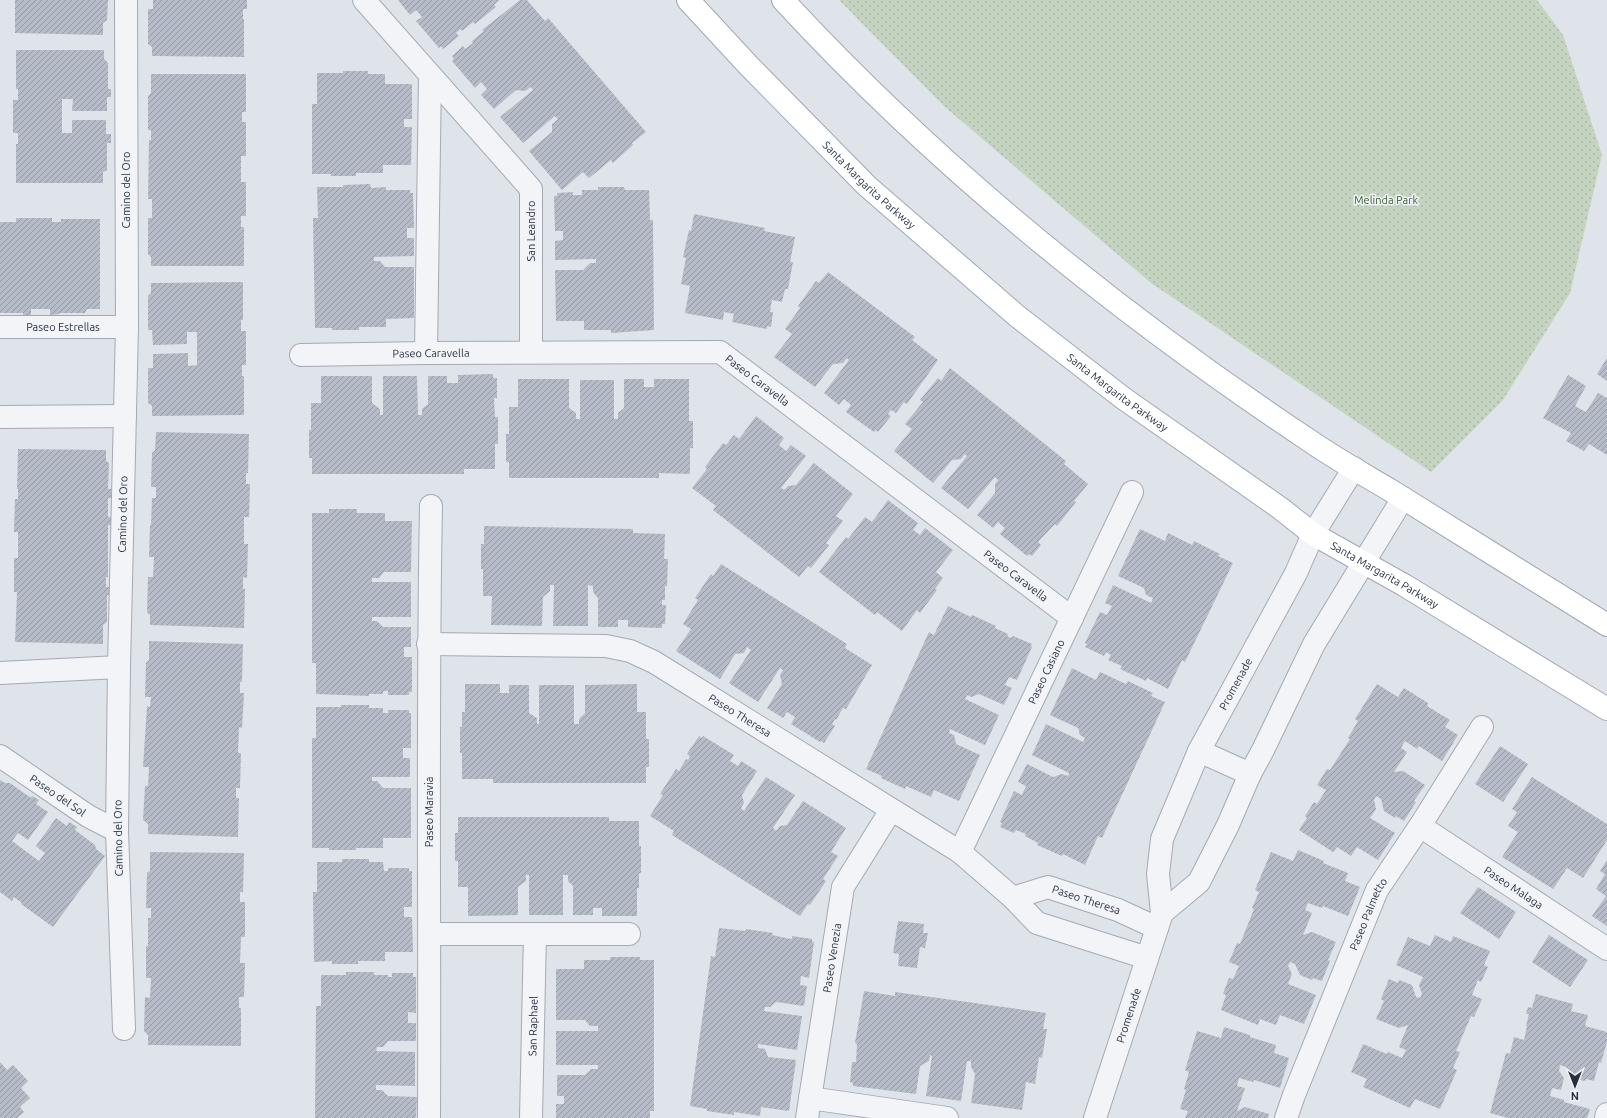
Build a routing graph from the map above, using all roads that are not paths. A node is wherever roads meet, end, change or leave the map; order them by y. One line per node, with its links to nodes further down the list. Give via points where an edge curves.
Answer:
1 (126, 0): 6 (street, Camino del Oro)
2 (364, 0): 5 (street, San Leandro)
3 (688, 0): 17 (main road, Santa Margarita Parkway, via 867,186 1017,316 1123,398)
4 (784, 0): 13 (main road, via 901,120 1021,226 1180,351 1313,443)
5 (430, 76): 8 (street, San Leandro, via 531,189); 9 (street)
6 (127, 327): 7 (street, Paseo Estrellas); 11 (street, Camino del Oro)
7 (0, 328)
8 (531, 352): 9 (street, Paseo Caravella); 19 (street, Paseo Caravella, via 720,352)
9 (426, 353): 10 (street, Paseo Caravella)
10 (301, 355)
11 (125, 416): 12 (street); 22 (street, Camino del Oro)
12 (0, 417)
13 (1354, 468): 15 (main road); 17 (street, Promenade)
14 (1132, 492): 19 (street, Paseo Casiano)
15 (1403, 498): 18 (street); 20 (main road)
16 (431, 506): 21 (street, Paseo Maravia)
17 (1313, 534): 18 (main road, Santa Margarita Parkway); 26 (street, Promenade, via 1296,573)
18 (1364, 563): 24 (main road, Santa Margarita Parkway); 28 (street, via 1314,644)
19 (1072, 618): 32 (street, Paseo Casiano)
20 (1607, 625)
21 (428, 644): 29 (street, Paseo Theresa, via 606,646 630,651 654,662); 35 (street, Paseo Maravia)
22 (119, 667): 23 (street); 31 (street, Camino del Oro)
23 (0, 672)
24 (1607, 709)
25 (1482, 727): 30 (street, Paseo Palmetto)
26 (1200, 751): 28 (street); 34 (street, Promenade, via 1162,839 1158,874)
27 (0, 756): 31 (street, Paseo del Sol, via 88,816)
28 (1250, 774): 34 (street, via 1200,882)
29 (890, 810): 32 (street, Paseo Theresa); 41 (street, Paseo Venezia, via 843,887)
30 (1420, 826): 38 (street, Paseo Malaga); 48 (street, Paseo Palmetto, via 1377,890)
31 (117, 831): 40 (street, Camino del Oro)
32 (960, 852): 33 (street, Paseo Theresa)
33 (1013, 898): 34 (street, Paseo Theresa, via 1048,887); 39 (street, Paseo Theresa, via 1037,922)
34 (1159, 921): 39 (street, Promenade)
35 (430, 934): 36 (street); 44 (street, Paseo Maravia)
36 (535, 934): 37 (street); 45 (street, San Raphael)
37 (629, 934)
38 (1607, 949)
39 (1147, 958): 47 (street, Promenade)
40 (124, 1029)
41 (809, 1108): 43 (street)
42 (1607, 1114): 49 (street)
43 (914, 1116): 46 (street)
44 (428, 1118)
45 (531, 1118)
46 (947, 1118)
47 (1095, 1118)
48 (1286, 1118)
49 (1606, 1118)

